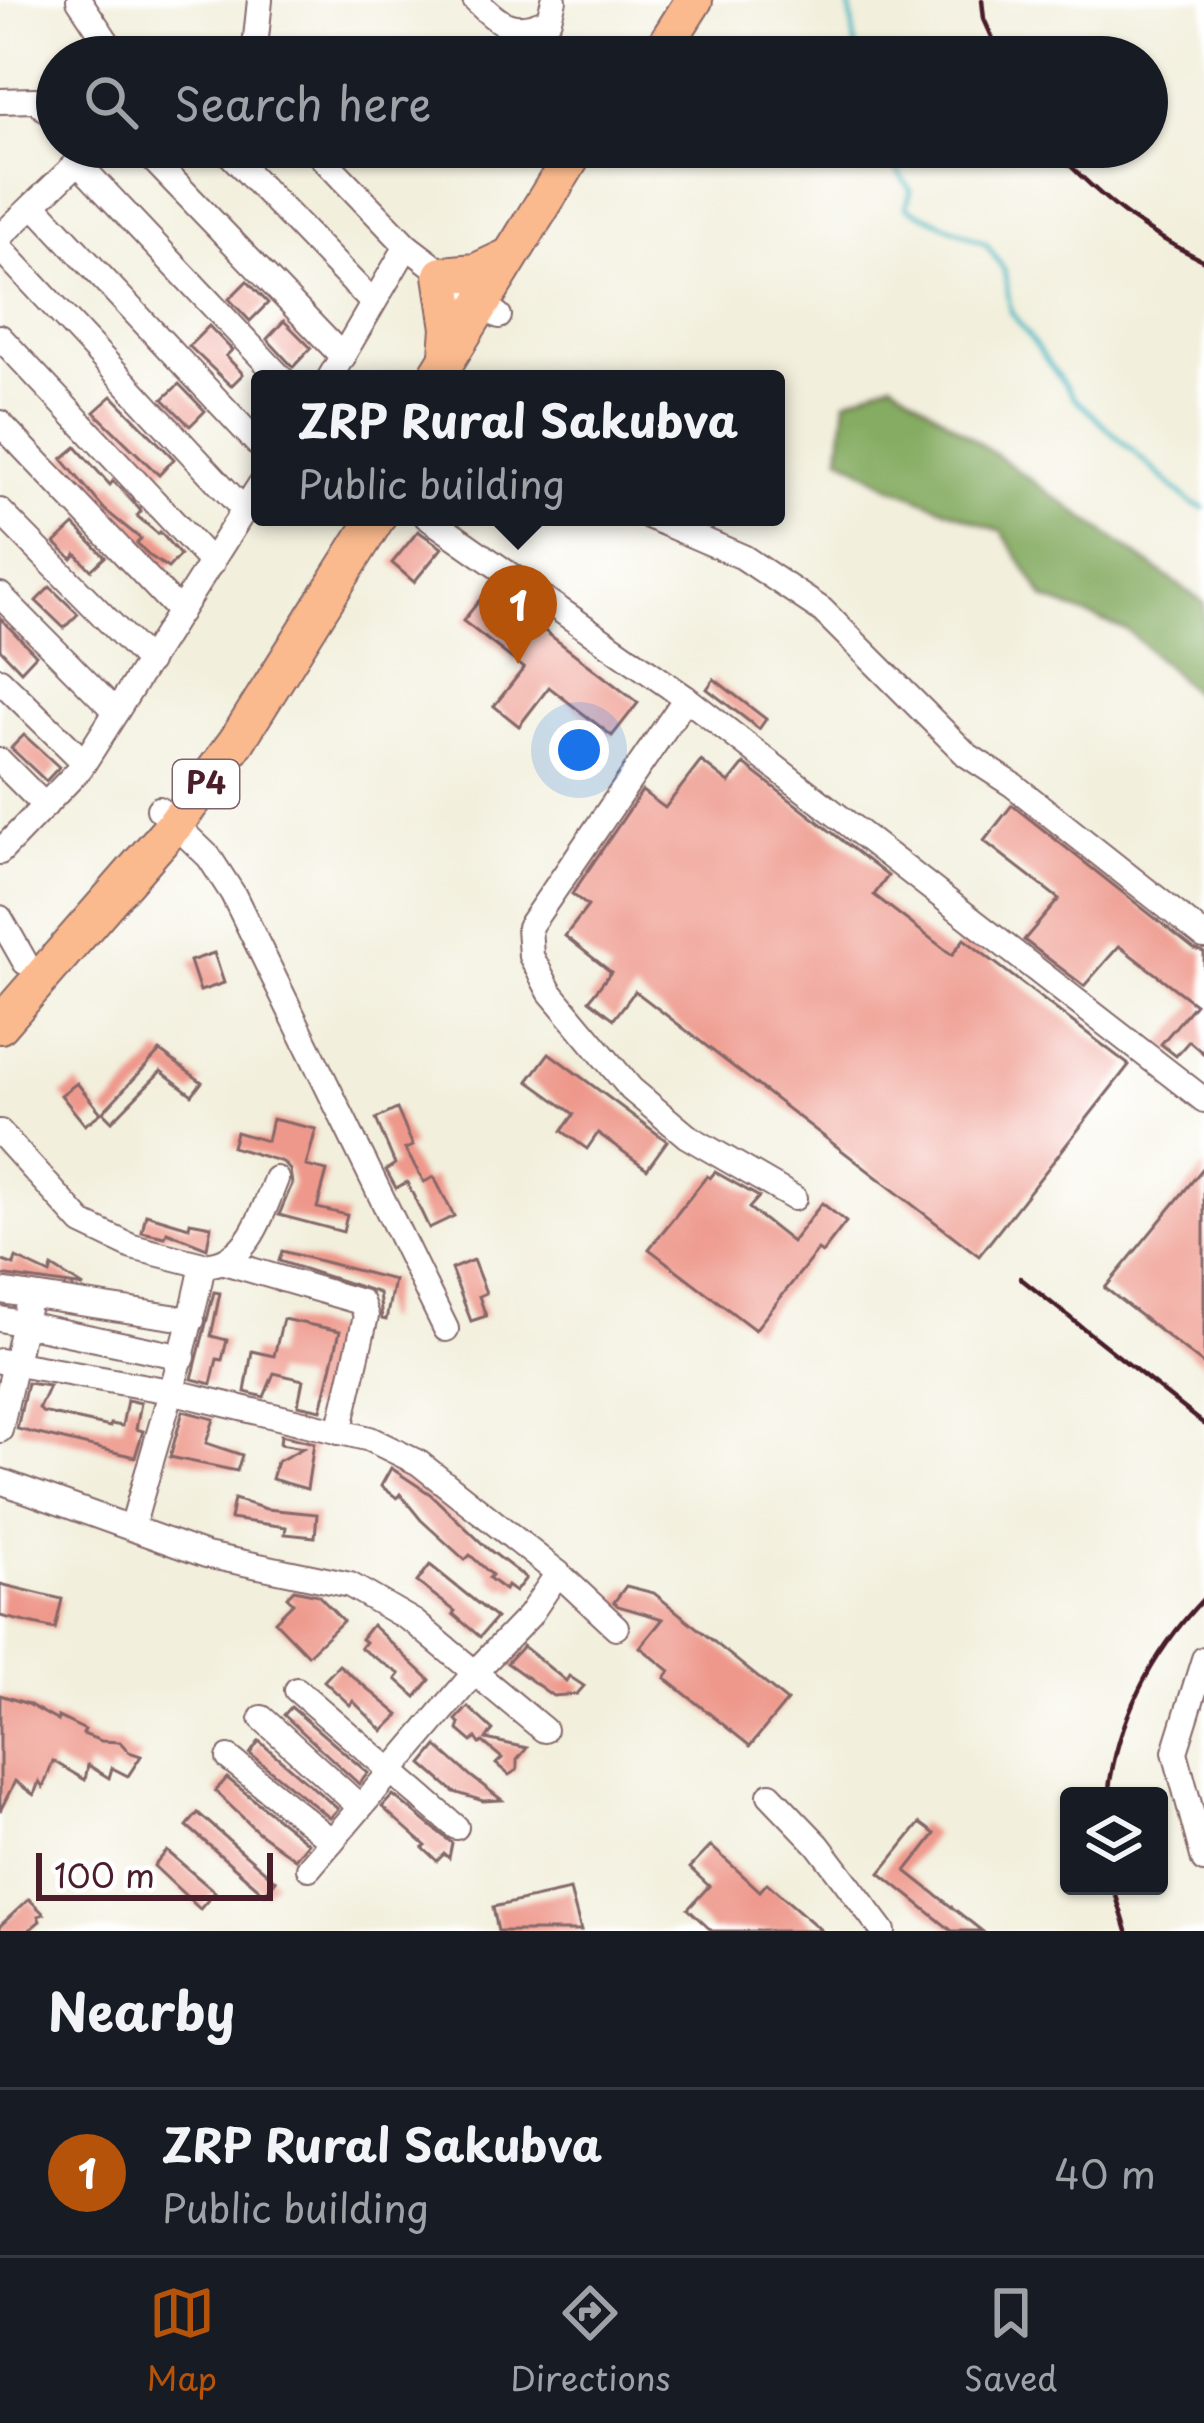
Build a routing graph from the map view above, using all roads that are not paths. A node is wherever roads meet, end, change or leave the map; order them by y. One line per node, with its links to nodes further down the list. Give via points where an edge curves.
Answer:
1 (80, 0): 7 (street)
2 (260, 0): 8 (street)
3 (475, 0): 4 (street, via 507,26 527,30 549,19)
4 (554, 0)
5 (670, 0): 9 (highway)
6 (694, 0): 10 (highway)
7 (103, 36)
8 (256, 36)
9 (647, 36)
10 (671, 36)
11 (36, 98): 12 (street)
12 (0, 101)
13 (71, 168): 20 (street)
14 (102, 168): 30 (street)
15 (160, 168): 29 (street)
16 (243, 168): 26 (street)
17 (331, 168): 22 (street)
18 (565, 168): 24 (highway)
19 (587, 168): 27 (highway)
20 (34, 206): 21 (street); 34 (street)
21 (0, 237)
22 (407, 246): 25 (street); 26 (street)
23 (0, 248): 36 (street)
24 (508, 257): 25 (highway, via 476,272); 27 (highway)
25 (442, 275): 27 (street); 31 (highway)
26 (373, 303): 29 (street)
27 (489, 309): 32 (highway)
28 (0, 337): 42 (street)
29 (336, 368)
30 (274, 370)
31 (448, 370)
32 (449, 370)
33 (0, 423): 44 (street)
34 (251, 436)
35 (251, 497): 36 (street)
36 (243, 509): 42 (street)
37 (0, 511): 45 (street)
38 (346, 526): 52 (highway, P4)
39 (372, 526): 52 (highway, P4, via 272,691)
40 (441, 526): 47 (street)
41 (671, 526): 55 (street, via 743,557 822,610 967,755)
42 (212, 563): 44 (street)
43 (0, 595): 48 (street)
44 (180, 612): 45 (street)
45 (148, 662): 48 (street)
46 (0, 680): 50 (street)
47 (686, 698): 59 (street); 62 (street, via 529,926 531,956 550,992 631,1089 687,1136)
48 (116, 712): 50 (street)
49 (0, 761): 51 (street)
50 (84, 762): 51 (street)
51 (45, 806): 53 (street)
52 (168, 816): 56 (highway, P4); 58 (highway, P4); 68 (street, via 233,894)
53 (1, 850)
54 (0, 918): 56 (street)
55 (1204, 936)
56 (25, 962): 57 (highway, P4)
57 (0, 993)
58 (0, 1025)
59 (1204, 1100)
60 (0, 1132): 63 (street, via 82,1223 132,1247)
61 (276, 1179): 63 (street, via 249,1240)
62 (794, 1198)
63 (214, 1264): 66 (street); 73 (street, via 361,1301 366,1316)
64 (0, 1291): 65 (street)
65 (30, 1296): 66 (street); 67 (street)
66 (192, 1320): 69 (street)
67 (12, 1322): 69 (street); 70 (street)
68 (446, 1329)
69 (183, 1358): 71 (street)
70 (8, 1363): 71 (street); 72 (street)
71 (170, 1391): 73 (street); 75 (street)
72 (0, 1430)
73 (338, 1432): 76 (street, via 419,1462)
74 (0, 1481): 75 (street)
75 (132, 1528): 79 (street, via 206,1555 350,1585)
76 (558, 1573): 77 (street); 79 (street)
77 (616, 1628)
78 (1204, 1659): 89 (street, via 1175,1753)
79 (477, 1670): 82 (street); 84 (street)
80 (296, 1690): 84 (street)
81 (262, 1718): 86 (street)
82 (544, 1730)
83 (229, 1758): 88 (street)
84 (391, 1772): 86 (street); 87 (street)
85 (770, 1795): 91 (street)
86 (360, 1808): 88 (street)
87 (456, 1827)
88 (332, 1840): 90 (street)
89 (1204, 1860)
90 (309, 1868)
91 (883, 1931)

